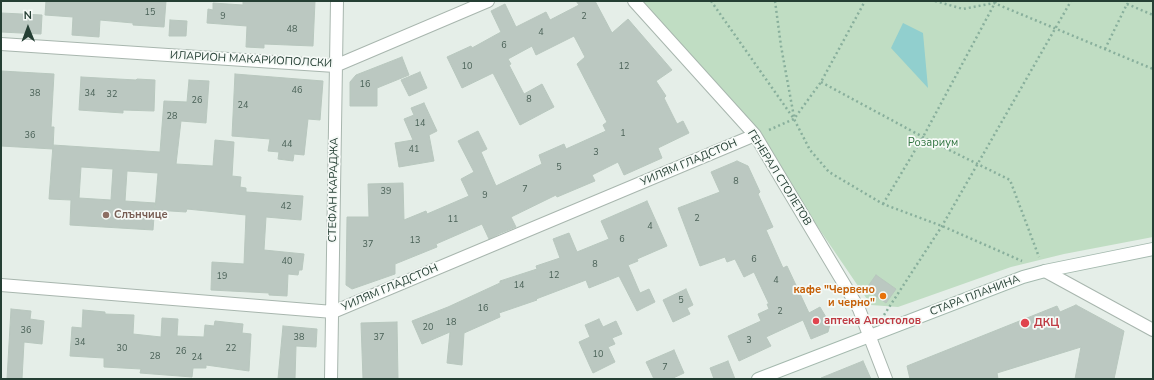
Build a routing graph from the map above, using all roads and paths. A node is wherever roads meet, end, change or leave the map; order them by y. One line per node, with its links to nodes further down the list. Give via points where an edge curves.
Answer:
1 (336, 1): 14 (street, СТЕФАН КАРАДЖА)
2 (488, 1): 14 (street, ИЛАРИОН МАКАРИОПОЛСКИ)
3 (634, 1): 18 (street, ГЕНЕРАЛ СТОЛЕТОВ)
4 (711, 1): 17 (path)
5 (775, 1): 17 (path)
6 (865, 1): 16 (path)
7 (935, 1): 9 (path, via 963,9)
8 (1071, 1): 11 (path)
9 (994, 2): 11 (path); 19 (path)
10 (1153, 15): 13 (path, via 1127,4)
11 (1055, 29): 13 (path); 20 (path)
12 (1, 44): 14 (street, ИЛАРИОН МАКАРИОПОЛСКИ)
13 (1105, 49): 15 (path)
14 (335, 66): 26 (street, СТЕФАН КАРАДЖА)
15 (1153, 69)
16 (821, 82): 17 (path); 19 (path)
17 (794, 120): 18 (path); 21 (path, via 810,150 830,172)
18 (755, 135): 26 (street, УИЛЯМ ГЛАДСТОН); 28 (street, ГЕНЕРАЛ СТОЛЕТОВ, via 859,309)
19 (923, 137): 20 (path); 21 (path)
20 (978, 164): 22 (path); 24 (path, via 1010,180)
21 (883, 204): 22 (path)
22 (942, 226): 24 (path); 28 (path)
23 (1153, 249): 24 (street, СТАРА ПЛАНИНА)
24 (1045, 271): 27 (street); 28 (street, СТАРА ПЛАНИНА)
25 (1, 285): 26 (street, УИЛЯМ ГЛАДСТОН)
26 (333, 312): 29 (street, СТЕФАН КАРАДЖА)
27 (1153, 330)
28 (870, 336): 30 (street, СТАРА ПЛАНИНА); 31 (street, ГЕНЕРАЛ СТОЛЕТОВ)
29 (331, 379)
30 (758, 379)
31 (886, 379)

